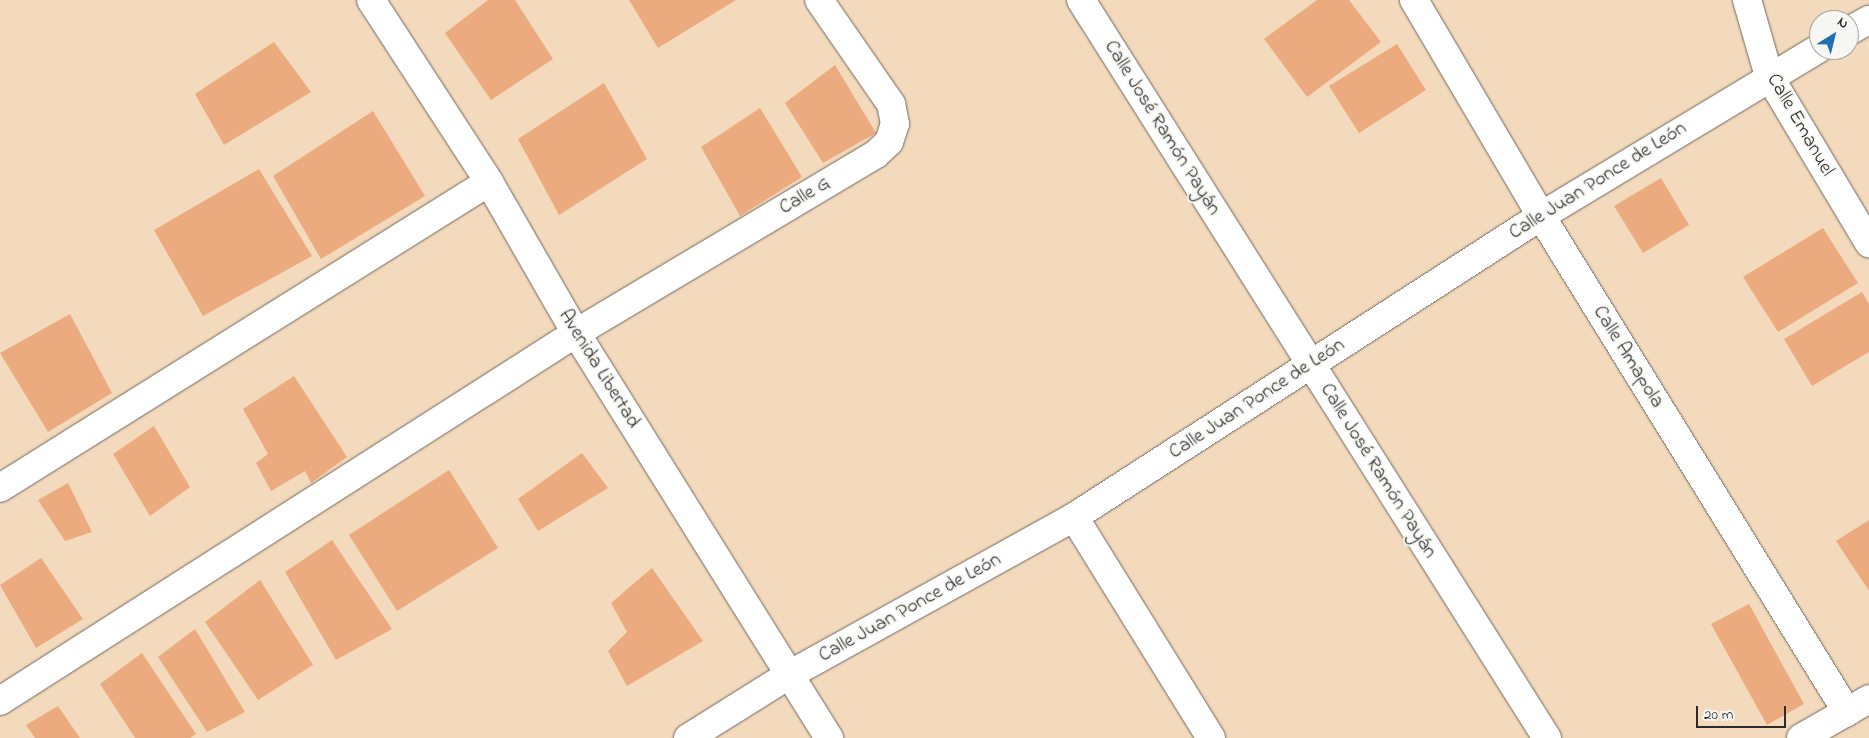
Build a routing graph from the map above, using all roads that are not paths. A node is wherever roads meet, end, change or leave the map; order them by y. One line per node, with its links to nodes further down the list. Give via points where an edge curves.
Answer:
1 (371, 0): 8 (street, Avenida Libertad)
2 (818, 0): 11 (street, Calle G, via 891,104 895,124 888,142 867,159)
3 (1081, 0): 12 (street, Calle José Ramón Payán)
4 (1414, 0): 9 (street, Calle Amapola)
5 (1747, 0): 7 (street, Calle Emanuel)
6 (1809, 54): 7 (street, Calle Juan Ponce de León)
7 (1769, 76): 9 (street, Calle Juan Ponce de León); 10 (street, Calle Emanuel)
8 (489, 182): 11 (street, Avenida Libertad); 13 (street)
9 (1541, 216): 12 (street, Calle Juan Ponce de León); 17 (street, Calle Amapola)
10 (1869, 243)
11 (576, 334): 15 (street, Avenida Libertad); 16 (street, Calle G)
12 (1310, 364): 14 (street, Calle Juan Ponce de León); 21 (street, Calle José Ramón Payán)
13 (0, 488)
14 (1074, 517): 15 (street, Calle Juan Ponce de León); 20 (street)
15 (789, 675): 18 (street, Calle Juan Ponce de León); 19 (street, Avenida Libertad)
16 (0, 701)
17 (1858, 705): 22 (street)
18 (688, 738)
19 (829, 738)
20 (1211, 738)
21 (1547, 738)
22 (1801, 738)

